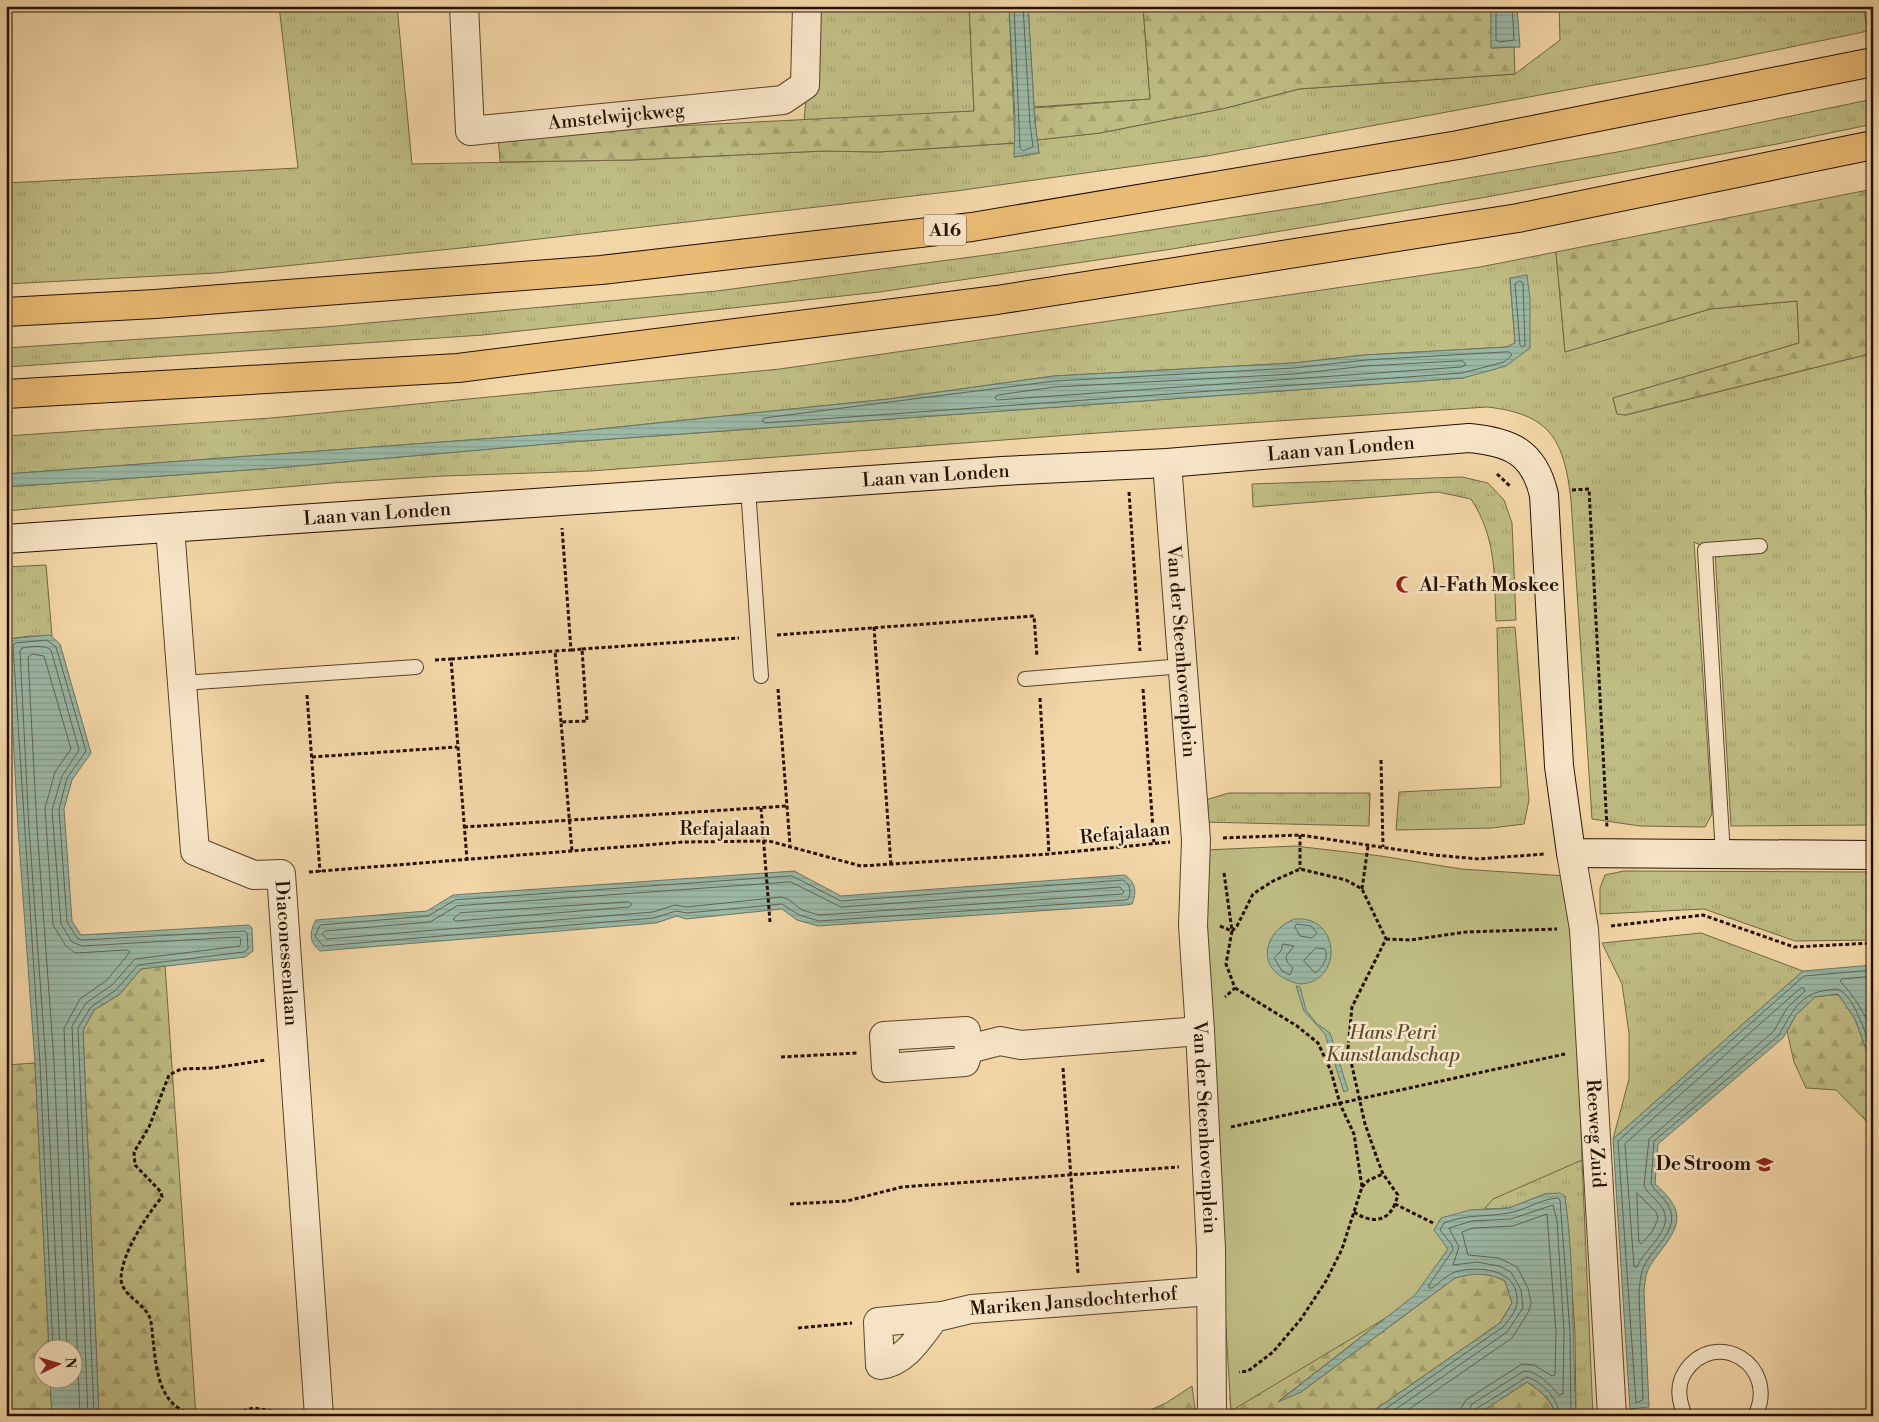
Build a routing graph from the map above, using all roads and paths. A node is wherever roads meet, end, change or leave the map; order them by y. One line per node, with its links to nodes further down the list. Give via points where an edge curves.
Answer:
1 (9, 6): 4 (path)
2 (464, 6): 3 (street, Amstelwijckweg, via 470,131 783,100 805,85)
3 (807, 6)
4 (10, 16)
5 (1873, 62): 7 (highway, A16, via 1458,144 972,227 601,270 155,304)
6 (1873, 145): 8 (highway, via 1518,218 997,300 458,368)
7 (6, 312)
8 (6, 394)
9 (1167, 463): 11 (street, Laan van Londen); 23 (street, Van der Steenhovenplein); 45 (street, Laan van Londen, via 1469,438 1495,440 1521,451 1540,478 1544,495 1559,766)
10 (1492, 471): 13 (path)
11 (748, 488): 15 (street, Laan van Londen); 18 (lane)
12 (1564, 491): 44 (path, via 1589,489)
13 (1517, 492)
14 (562, 520): 20 (path)
15 (170, 528): 16 (street, Laan van Londen); 28 (street, Diaconessenlaan)
16 (6, 540)
17 (1760, 546): 46 (lane, via 1705,550)
18 (759, 637): 19 (path); 26 (lane); 49 (path, via 874,627)
19 (582, 649): 20 (path); 29 (path, via 587,721)
20 (571, 650): 21 (path)
21 (556, 651): 22 (path); 29 (path)
22 (451, 659): 24 (path, via 416,662); 30 (path)
23 (1183, 666): 27 (lane); 38 (street, Van der Steenhovenplein)
24 (416, 667): 25 (lane)
25 (306, 675): 28 (lane); 31 (path)
26 (761, 676): 33 (path, via 778,690)
27 (1026, 679)
28 (182, 683): 52 (street, Diaconessenlaan, via 195,851 254,875)
29 (561, 722): 35 (path)
30 (457, 747): 31 (path); 36 (path)
31 (312, 757): 51 (path)
32 (1381, 760): 42 (path)
33 (787, 806): 34 (path); 40 (path)
34 (761, 808): 35 (path); 39 (path)
35 (569, 820): 36 (path); 43 (path)
36 (464, 827): 48 (path)
37 (1300, 835): 38 (path); 41 (path); 50 (path)
38 (1196, 840): 49 (path, Refajalaan); 60 (street, Van der Steenhovenplein, via 1192,926)
39 (763, 841): 40 (path, Refajalaan); 43 (path, Refajalaan, via 684,842); 54 (path)
40 (790, 845): 49 (path, Refajalaan, via 861,866)
41 (1368, 846): 42 (path); 53 (path)
42 (1383, 847): 45 (path, via 1479,858)
43 (572, 851): 48 (path, Refajalaan)
44 (1609, 851): 45 (street); 46 (street)
45 (1571, 853): 55 (street, Reeweg Zuid)
46 (1723, 855): 47 (street)
47 (1873, 855)
48 (467, 860): 51 (path, Refajalaan)
49 (891, 865)
50 (1300, 869): 53 (path, via 1346,880); 56 (path, via 1253,894)
51 (320, 872): 52 (path, Refajalaan)
52 (281, 874): 65 (street, Diaconessenlaan)
53 (1362, 889): 57 (path)
54 (770, 922)
55 (1584, 928): 57 (path, via 1466,932 1410,940); 58 (path, via 1703,915 1794,947); 62 (street, Reeweg Zuid)
56 (1232, 931)
57 (1386, 939): 66 (path, via 1352,1008 1348,1048)
58 (1873, 943)
59 (1235, 988): 67 (path, via 1297,1026 1318,1043 1331,1071)
60 (1200, 1031): 61 (street); 68 (street, Van der Steenhovenplein)
61 (1061, 1042): 63 (street, via 1021,1045 1000,1040 969,1049 966,1031 884,1036); 70 (path)
62 (1592, 1048): 66 (path); 88 (street, Reeweg Zuid)
63 (885, 1052): 64 (path)
64 (781, 1056)
65 (294, 1057): 83 (street, Diaconessenlaan); 84 (path, via 181,1069 169,1076 149,1127 134,1152 135,1165 162,1197 147,1216 130,1248 121,1278 125,1291 149,1315 162,1390 175,1406 187,1415)
66 (1359, 1100): 67 (path); 71 (path)
67 (1340, 1104): 68 (path); 72 (path, via 1354,1134)
68 (1205, 1130): 69 (street, Van der Steenhovenplein)
69 (1207, 1164): 70 (path); 77 (street, Van der Steenhovenplein)
70 (1071, 1174): 73 (path, via 902,1187 847,1201); 78 (path)
71 (1383, 1174): 72 (path); 74 (path, via 1398,1195)
72 (1362, 1187): 75 (path)
73 (790, 1204)
74 (1396, 1204): 75 (path, via 1385,1218 1372,1220); 76 (path)
75 (1354, 1212): 82 (path, via 1342,1249 1326,1281 1273,1352 1248,1371)
76 (1433, 1223)
77 (1211, 1291): 78 (street, Mariken Jansdochterhof); 82 (street, Van der Steenhovenplein)
78 (1080, 1302): 79 (street, Mariken Jansdochterhof, via 971,1309)
79 (936, 1317): 80 (street, Mariken Jansdochterhof); 80 (street, via 904,1355 893,1363 880,1365)
80 (878, 1322): 81 (path)
81 (798, 1328)
82 (1211, 1378): 87 (street, Van der Steenhovenplein)
83 (318, 1414): 86 (path, via 290,1414 254,1408)
84 (194, 1415): 85 (path)
85 (204, 1416)
86 (224, 1416)
87 (1212, 1416)
88 (1612, 1416)
89 (1686, 1416): 90 (lane, via 1678,1390 1682,1376 1690,1364 1716,1352 1743,1358 1754,1369 1762,1393)
90 (1755, 1416)

